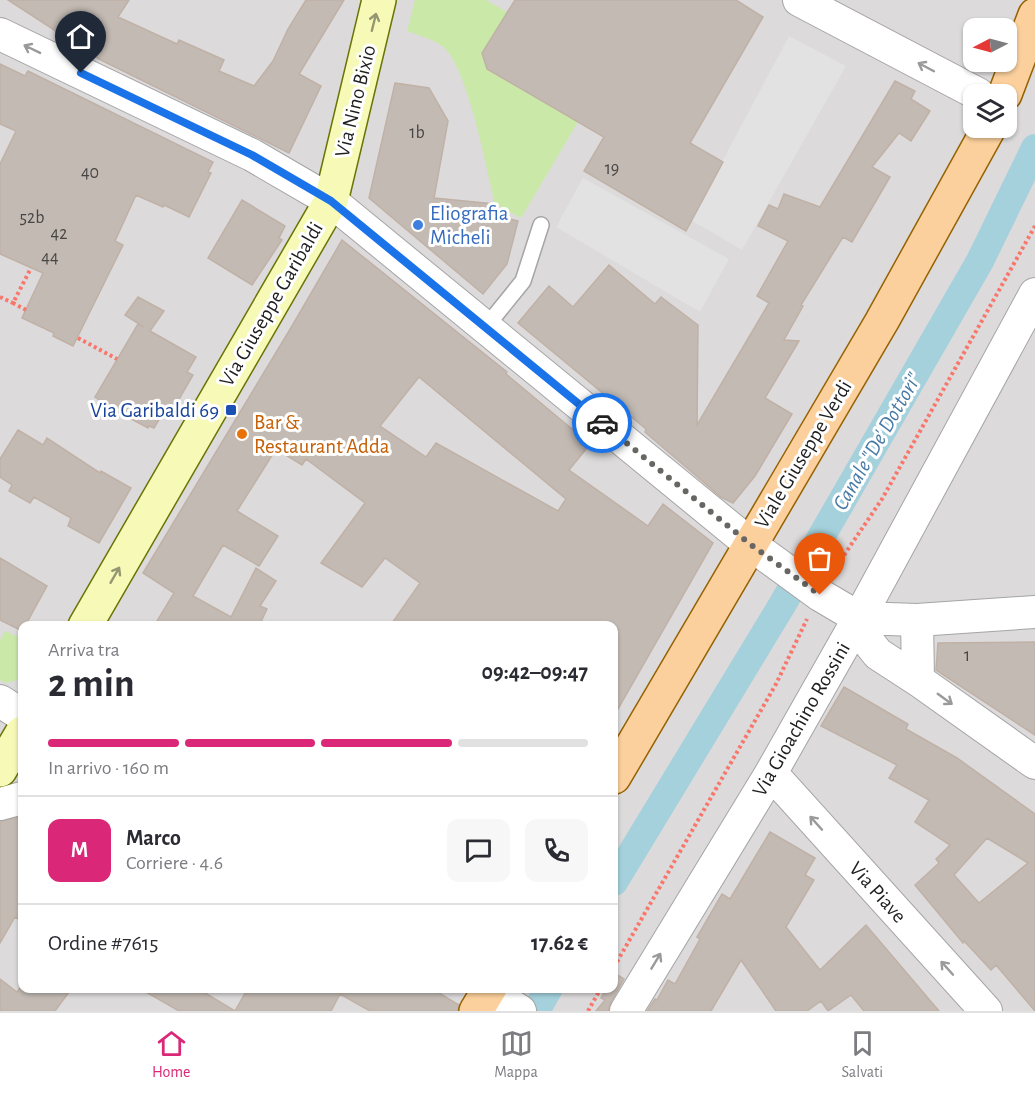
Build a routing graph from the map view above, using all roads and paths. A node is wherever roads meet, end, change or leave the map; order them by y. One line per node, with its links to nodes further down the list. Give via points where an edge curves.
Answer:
1 (379, 0): 8 (street, Via Nino Bixio, one-way to 1)
2 (799, 0): 6 (street, one-way to 2)
3 (1035, 15): 5 (main road)
4 (0, 34): 8 (street, one-way to 4, via 252,155)
5 (1009, 84)
6 (963, 86)
7 (983, 138): 19 (main road, Viale Giuseppe Verdi, via 882,321)
8 (331, 201): 16 (street); 24 (street, Via Giuseppe Garibaldi, one-way to 8)
9 (541, 225): 16 (lane, via 523,281)
10 (1035, 225): 20 (path, via 882,499)
11 (31, 268): 14 (path)
12 (1035, 294): 22 (street, Via Gioachino Rossini)
13 (0, 297): 14 (path)
14 (14, 303): 15 (path)
15 (26, 310)
16 (485, 328): 19 (street)
17 (78, 338): 18 (path)
18 (117, 359)
19 (750, 544): 22 (street); 32 (main road, Viale Giuseppe Verdi)
20 (835, 569)
21 (1035, 612): 23 (street)
22 (859, 618): 23 (street); 26 (street, via 866,639 878,654); 33 (street, Via Gioachino Rossini)
23 (917, 620): 26 (street)
24 (88, 621)
25 (805, 622): 36 (path, via 776,684)
26 (918, 680): 30 (street, one-way to 30)
27 (0, 701): 28 (street)
28 (18, 712)
29 (18, 740): 31 (street)
30 (1035, 763)
31 (0, 770)
32 (618, 770)
33 (771, 773): 41 (street, Via Gioachino Rossini, one-way to 33); 42 (street, Via Piave, one-way to 33)
34 (18, 799): 35 (street)
35 (0, 804)
36 (618, 959)
37 (598, 993): 40 (path)
38 (484, 995): 39 (street)
39 (519, 1010)
40 (588, 1011)
41 (626, 1011)
42 (986, 1011)

